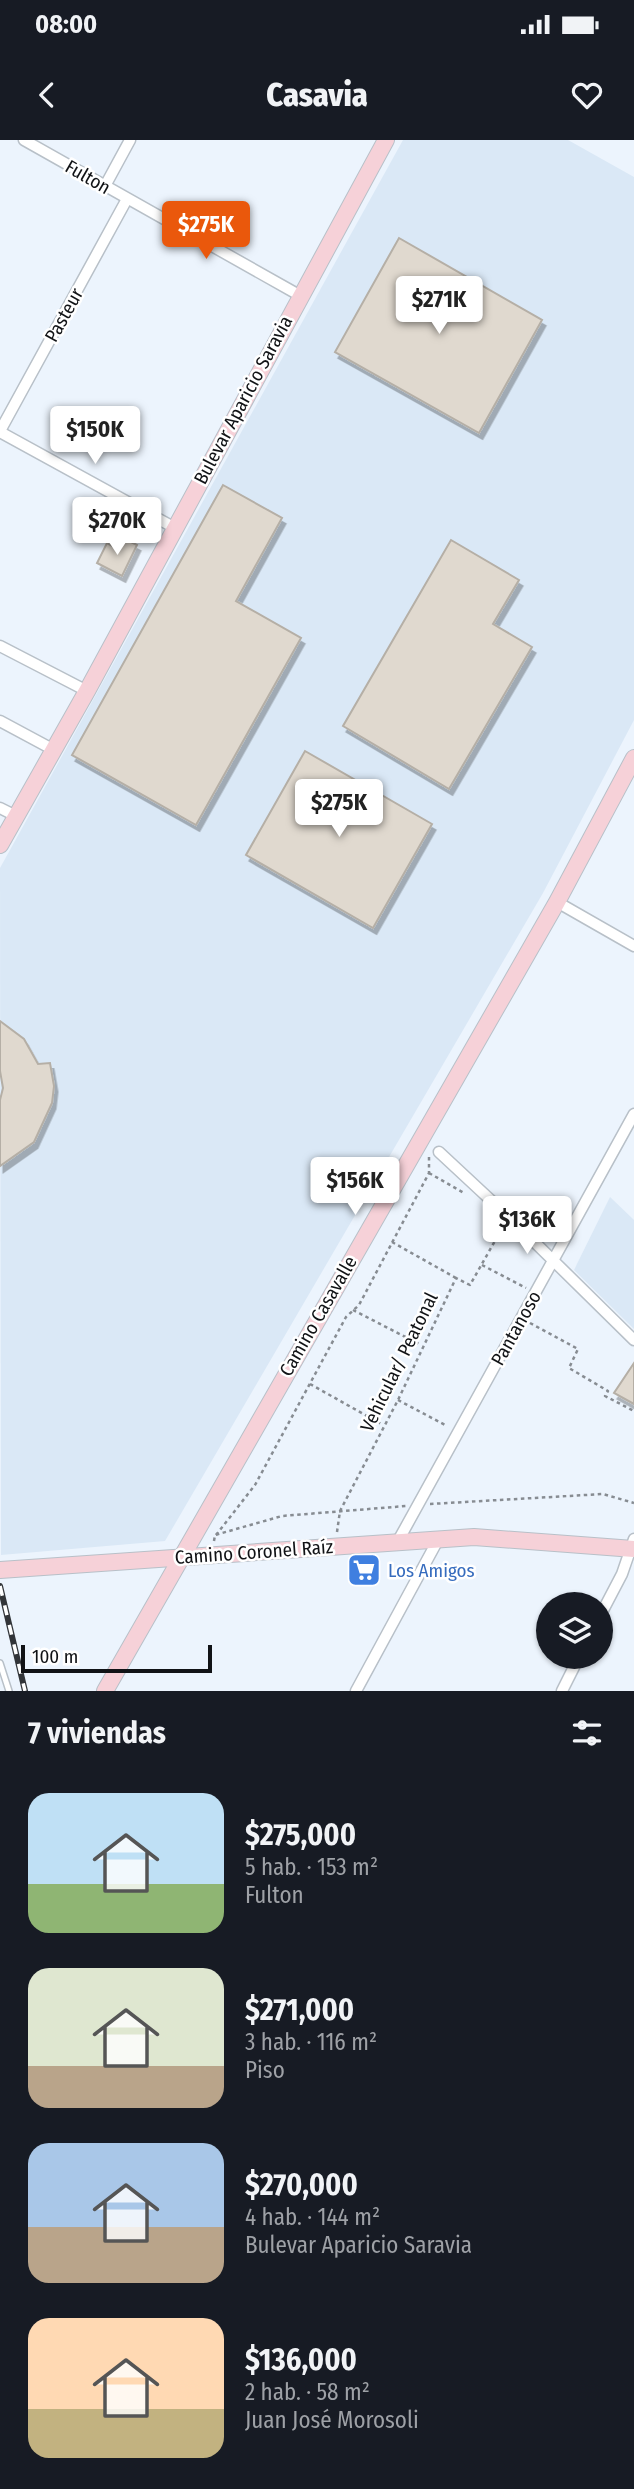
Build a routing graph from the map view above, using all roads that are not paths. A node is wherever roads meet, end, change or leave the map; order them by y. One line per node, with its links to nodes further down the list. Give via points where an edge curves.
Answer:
1 (24, 140): 4 (street, Fulton)
2 (130, 140): 4 (street)
3 (386, 140): 6 (street, Bulevar Aparicio Saravia)
4 (105, 186): 5 (street, Fulton)
5 (127, 199): 6 (street, Fulton); 7 (street, Pasteur)
6 (299, 295): 8 (street, Bulevar Aparicio Saravia)
7 (0, 431): 8 (street)
8 (175, 528): 10 (street, Bulevar Aparicio Saravia)
9 (0, 646): 10 (street)
10 (87, 691): 12 (street, Bulevar Aparicio Saravia)
11 (0, 720): 12 (street)
12 (54, 750): 15 (street, Bulevar Aparicio Saravia)
13 (634, 758): 17 (street, Camino Casavalle)
14 (0, 808): 15 (street)
15 (16, 816): 16 (street, Bulevar Aparicio Saravia)
16 (0, 845)
17 (557, 902): 18 (street); 26 (street, Camino Casavalle)
18 (634, 946)
19 (634, 1114): 21 (street, Pantanoso)
20 (434, 1150): 21 (street)
21 (554, 1260): 22 (street); 24 (street, Pantanoso)
22 (634, 1340)
23 (439, 1538): 24 (street, Camino Coronel Raíz); 25 (street, Camino Coronel Raíz, via 506,1537); 33 (street)
24 (398, 1541): 26 (street, Camino Coronel Raíz)
25 (633, 1546): 28 (street)
26 (178, 1558): 27 (street, Camino Coronel Raíz); 32 (street, Camino Casavalle)
27 (0, 1570)
28 (611, 1592)
29 (0, 1663): 31 (lane)
30 (573, 1669): 34 (street)
31 (9, 1691)
32 (104, 1691)
33 (356, 1691)
34 (562, 1691)

